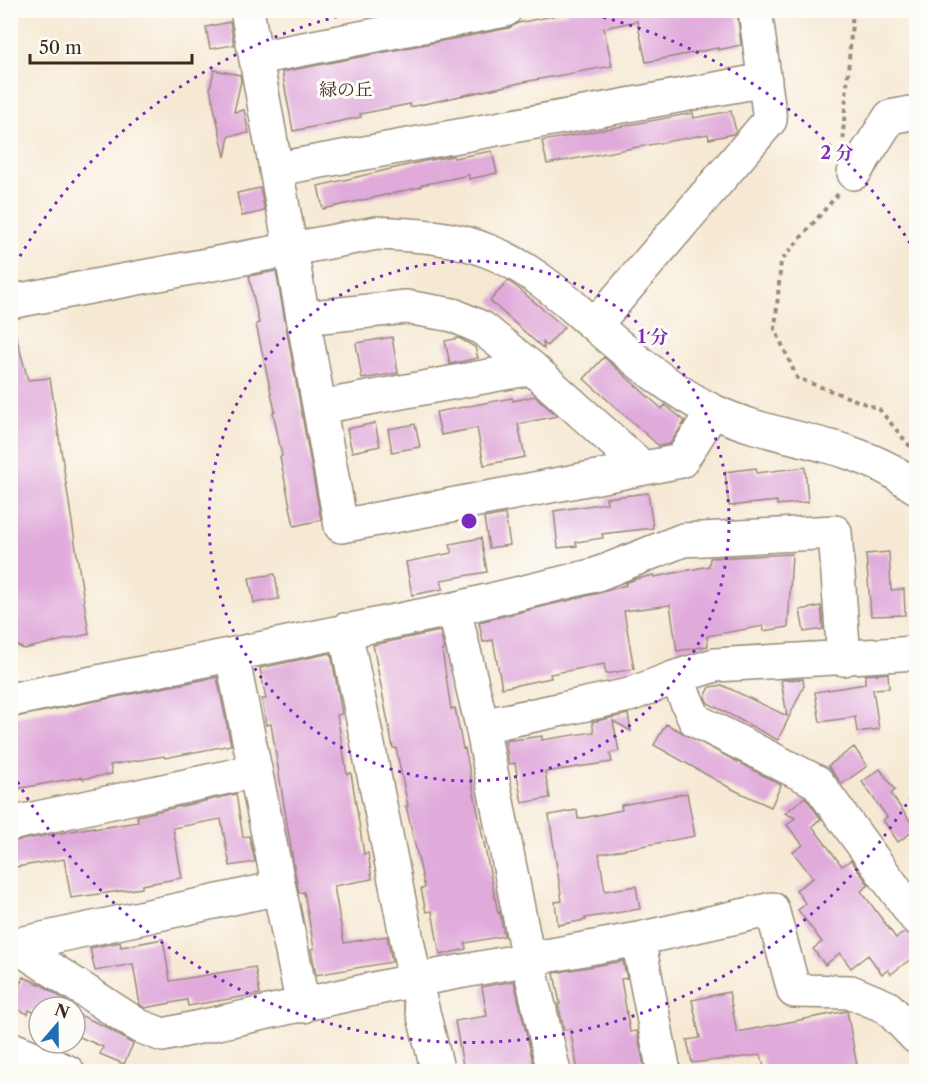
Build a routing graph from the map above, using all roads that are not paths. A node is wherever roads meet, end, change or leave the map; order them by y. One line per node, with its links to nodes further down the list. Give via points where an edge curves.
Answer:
1 (247, 10): 4 (street)
2 (505, 10): 4 (street)
3 (755, 10): 5 (street)
4 (256, 58): 7 (street)
5 (765, 80): 7 (street); 12 (street, via 770,120)
6 (916, 112): 8 (street, via 890,117)
7 (277, 169): 9 (street)
8 (854, 173)
9 (292, 249): 10 (street); 11 (street); 12 (street, via 377,233 445,238 488,250 523,268)
10 (10, 302)
11 (304, 318): 13 (street, via 406,307 453,315 482,328); 14 (street)
12 (595, 325): 15 (street, via 685,396)
13 (532, 368): 14 (street); 16 (street)
14 (320, 407): 16 (street, via 341,526)
15 (713, 411): 16 (street, via 681,461); 17 (street, via 850,454 889,470)
16 (643, 468)
17 (916, 487)
18 (453, 609): 19 (street); 22 (street, via 594,575 683,540 836,532); 25 (street)
19 (345, 630): 21 (street); 33 (street)
20 (916, 653): 22 (street)
21 (232, 656): 24 (street); 26 (street)
22 (844, 658): 23 (street, via 715,665)
23 (676, 677): 25 (street, via 629,695); 29 (street, via 695,720 817,782)
24 (10, 700)
25 (482, 726): 32 (street)
26 (255, 771): 27 (street); 28 (street)
27 (10, 824)
28 (279, 888): 31 (street); 34 (street)
29 (916, 918)
30 (638, 939): 32 (street); 35 (street, via 772,909 794,991 851,992 887,1007); 40 (street)
31 (13, 944): 34 (street, via 139,1026 163,1035)
32 (528, 959): 33 (street); 39 (street)
33 (415, 980): 34 (street); 38 (street)
34 (303, 1006)
35 (916, 1037)
36 (10, 1048): 37 (street)
37 (68, 1071)
38 (438, 1071)
39 (554, 1071)
40 (664, 1071)

